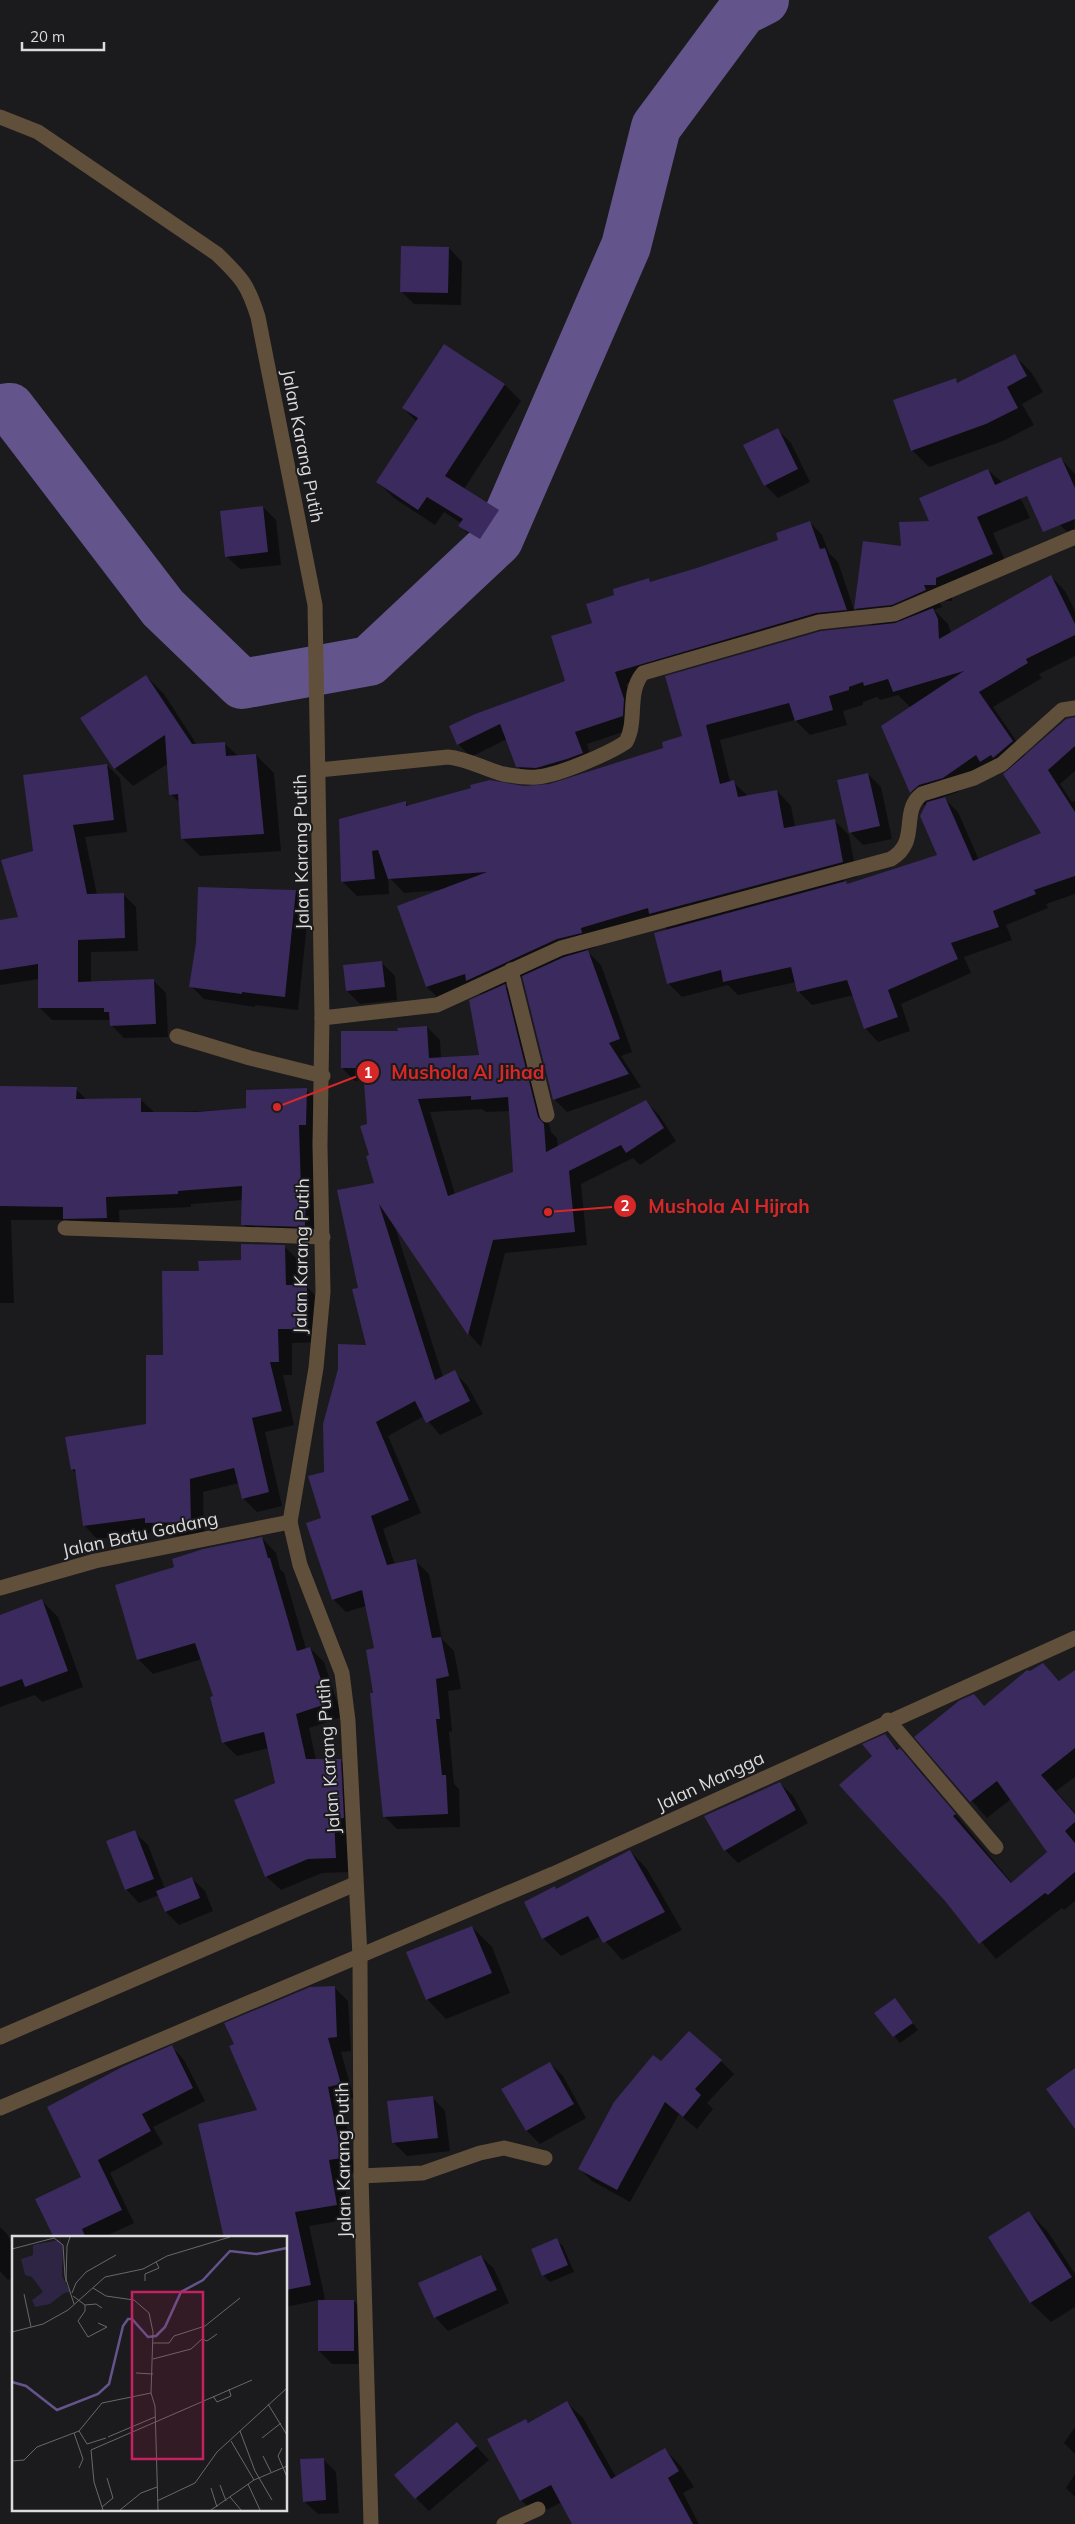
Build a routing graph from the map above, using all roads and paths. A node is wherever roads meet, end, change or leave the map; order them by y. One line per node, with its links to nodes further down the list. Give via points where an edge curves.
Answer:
1 (0, 117): 4 (street, Jalan Karang Putih, via 38,132 217,254 241,277 250,291 258,317 315,605)
2 (1075, 537): 4 (street, via 894,614 819,622 643,673 633,690 630,735 626,742 554,774 518,776 448,757)
3 (1075, 708): 5 (street, via 1062,710 1002,764 988,772 922,794 911,808 906,845 891,860 561,948)
4 (319, 770): 6 (street, Jalan Karang Putih)
5 (512, 970): 6 (street, via 437,1005); 9 (street)
6 (322, 1018): 8 (street, Jalan Karang Putih)
7 (177, 1036): 8 (street)
8 (323, 1076): 11 (street, Jalan Karang Putih, via 320,1145)
9 (547, 1114)
10 (65, 1228): 11 (street)
11 (323, 1237): 12 (street, Jalan Karang Putih, via 323,1292 316,1368)
12 (290, 1522): 13 (street, Jalan Batu Gadang, via 94,1561); 17 (street, Jalan Karang Putih, via 300,1565 342,1673 348,1721)
13 (0, 1588)
14 (1075, 1638): 15 (street, Jalan Mangga)
15 (888, 1720): 16 (street); 18 (street, Jalan Mangga, via 553,1874)
16 (996, 1847)
17 (354, 1884): 18 (street, Jalan Karang Putih); 19 (street)
18 (360, 1956): 20 (street, Jalan Mangga); 22 (street, Jalan Karang Putih)
19 (0, 2037)
20 (0, 2108)
21 (545, 2158): 22 (street, via 504,2148 480,2152 423,2173)
22 (361, 2176): 24 (street, Jalan Karang Putih)
23 (538, 2509): 25 (street)
24 (371, 2524)
25 (504, 2524)

